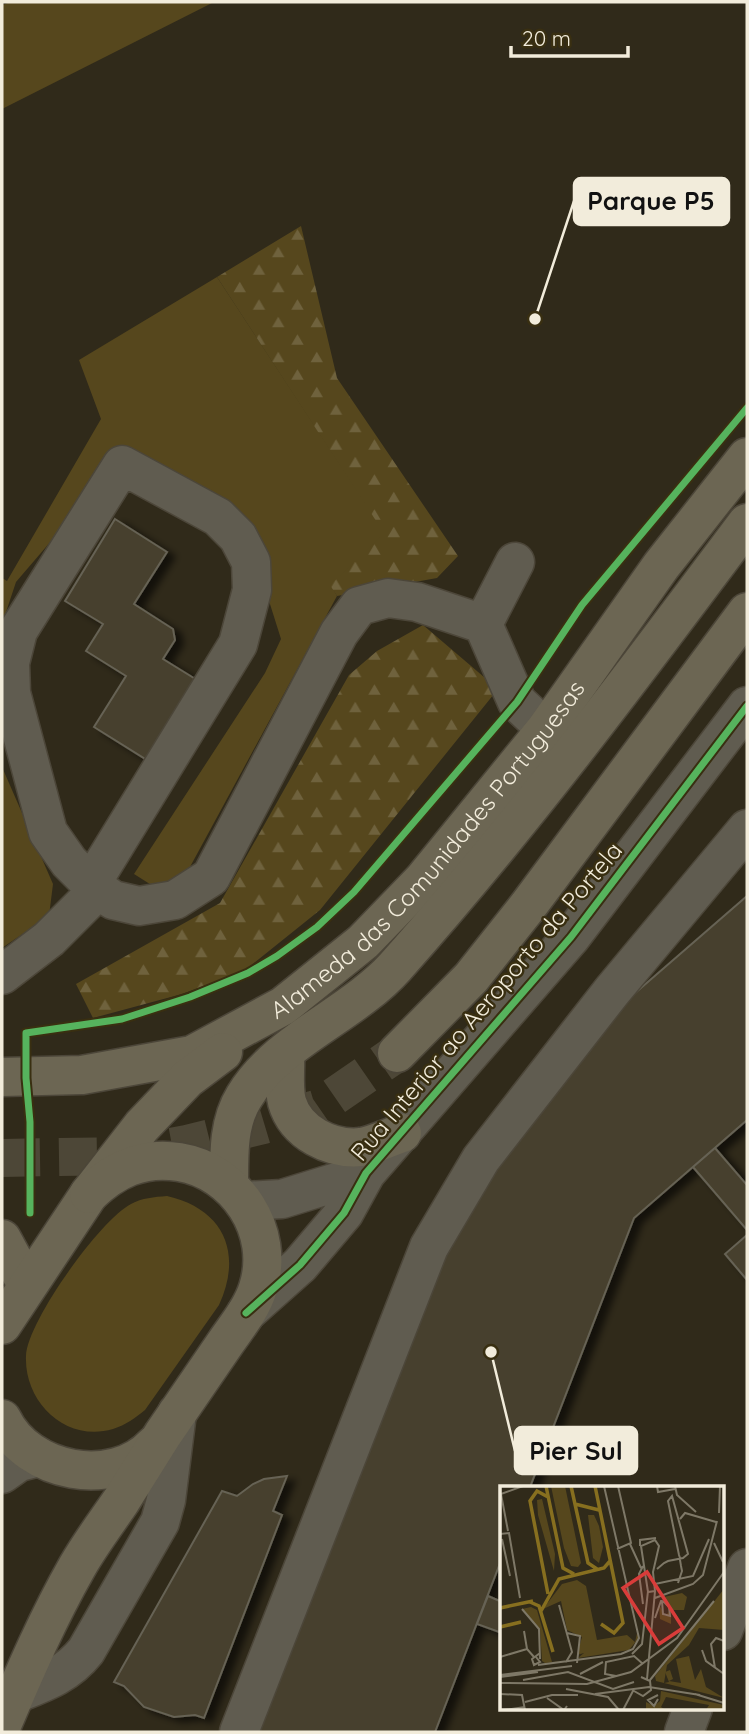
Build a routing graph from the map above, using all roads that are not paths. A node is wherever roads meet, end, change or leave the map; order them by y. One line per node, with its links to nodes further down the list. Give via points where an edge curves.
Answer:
1 (747, 457): 7 (main road, Alameda das Comunidades Portuguesas, via 661,566)
2 (747, 523): 12 (main road, via 558,774 393,970)
3 (515, 562): 5 (street)
4 (747, 612): 13 (main road, via 471,978)
5 (482, 624): 7 (street, via 517,702); 9 (street, via 417,602 388,598 359,606 339,634 211,877 175,900 139,906 113,900)
6 (747, 706): 15 (street, Rua Interior ao Aeroporto da Portela, via 571,937)
7 (546, 729): 11 (main road, Alameda das Comunidades Portuguesas, via 406,898 363,942)
8 (747, 829): 31 (street, via 612,990 481,1159 429,1247)
9 (95, 886): 9 (street, via 69,862 48,832 11,693 10,663 18,631 122,465 218,517 238,537 251,562 252,590 238,644); 10 (street, via 49,939)
10 (2, 975)
11 (283, 1006): 14 (main road, Alameda das Comunidades Portuguesas, via 192,1055 82,1075); 18 (main road, via 187,1079 142,1126)
12 (285, 1053): 15 (main road, via 287,1102 297,1122 315,1138 336,1146 362,1147); 17 (main road, via 265,1070 234,1116 229,1149)
13 (397, 1053)
14 (2, 1077)
15 (402, 1133): 16 (street, Rua Interior ao Aeroporto da Portela)
16 (366, 1173): 17 (street, via 282,1199); 21 (street, Rua Interior ao Aeroporto da Portela, via 344,1213 300,1265)
17 (236, 1193): 18 (main road, via 197,1166 163,1160 121,1169); 21 (main road, via 258,1230 262,1250 258,1289)
18 (89, 1194): 20 (main road)
19 (2, 1239): 20 (main road)
20 (27, 1285): 22 (main road)
21 (246, 1313): 24 (main road, Rua Interior ao Aeroporto da Portela)
22 (2, 1325)
23 (2, 1419): 25 (main road, Rua Interior ao Aeroporto da Portela, via 19,1442)
24 (170, 1424): 25 (main road, Rua Interior ao Aeroporto da Portela, via 142,1457 121,1466 79,1470); 29 (main road, Rua Interior ao Aeroporto da Portela, via 78,1566)
25 (39, 1457): 26 (street, via 19,1462)
26 (2, 1474)
27 (747, 1568): 28 (street)
28 (724, 1628)
29 (8, 1709)
30 (692, 1710): 32 (street)
31 (239, 1732)
32 (684, 1732)

